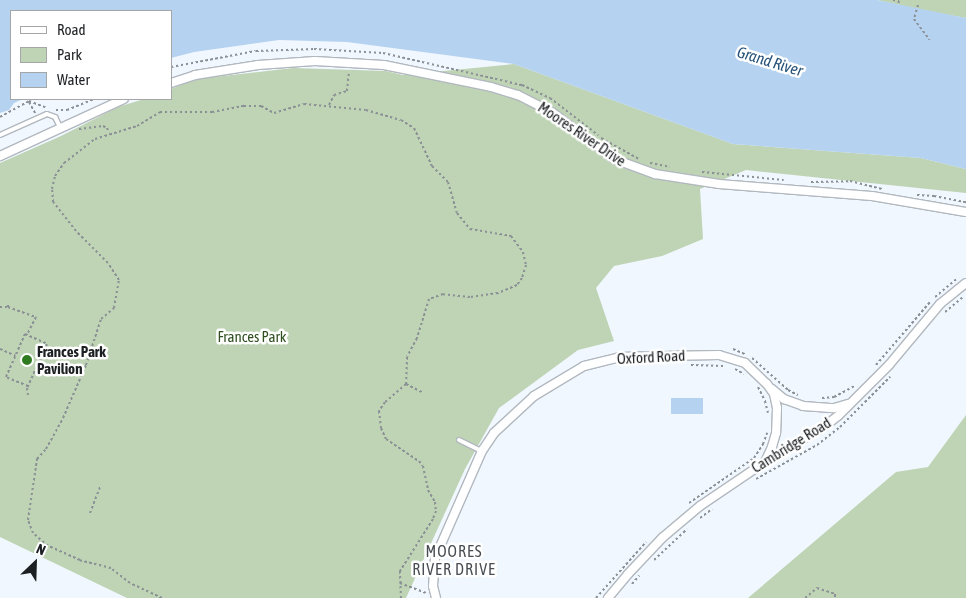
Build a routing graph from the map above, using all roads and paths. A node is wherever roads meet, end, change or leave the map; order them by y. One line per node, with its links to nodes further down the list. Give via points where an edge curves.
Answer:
1 (893, 0): 2 (path, via 899,1)
2 (898, 4)
3 (918, 5): 4 (path, via 914,19)
4 (930, 40)
5 (355, 51): 6 (path); 7 (path, via 256,51); 18 (path, via 407,58 522,86 550,98 620,150 646,162)
6 (354, 62): 8 (street, Moores River Drive, via 315,61 230,68); 12 (path, via 349,72 347,91 334,95); 25 (street, Moores River Drive, via 411,70 518,95 554,113 614,159 655,174 719,184 872,196)
7 (172, 67)
8 (172, 83)
9 (92, 100): 11 (path, via 67,110 56,110)
10 (122, 100): 15 (street)
11 (29, 101): 13 (path); 14 (path)
12 (329, 105): 41 (path, via 382,114 414,128 432,166 448,182 457,213 470,229 511,236 523,252 526,265 517,285 483,296 442,294 429,299 417,338 407,357); 61 (path, via 304,104 274,112 261,106 244,106 212,112 160,112 136,126 95,139 64,163 55,176 53,202 108,263 119,280 114,308 101,319 63,418 38,459 28,520 33,533 48,546 110,568 130,583)
13 (0, 117)
14 (37, 118): 15 (lane, via 52,115); 16 (lane)
15 (60, 127): 17 (street)
16 (0, 135)
17 (0, 156)
18 (672, 168)
19 (702, 172): 20 (path)
20 (792, 181)
21 (810, 182): 22 (path, via 850,181)
22 (887, 189)
23 (910, 194): 24 (path)
24 (966, 202)
25 (966, 212)
26 (960, 277): 38 (path, via 918,315)
27 (966, 283): 49 (street, Cambridge Road, via 934,311 889,365)
28 (8, 302): 30 (path)
29 (0, 307): 30 (path)
30 (8, 307): 31 (path, via 36,317)
31 (27, 335): 34 (path); 44 (path, via 47,344)
32 (0, 348): 34 (path)
33 (733, 349): 47 (path, via 758,361 788,390)
34 (16, 356): 44 (path, via 6,377)
35 (42, 363): 37 (path)
36 (689, 365): 39 (path, via 730,367)
37 (39, 370)
38 (871, 371)
39 (745, 375)
40 (860, 382): 48 (path, via 849,391)
41 (406, 384): 45 (path); 59 (path, via 379,410 381,428 386,439 423,466 436,511 400,571)
42 (755, 384): 50 (path, via 765,402)
43 (767, 384): 49 (street, Oxford Road, via 784,398 803,406 834,408); 53 (street, Oxford Road, via 745,363 719,355 619,357 584,366 534,396 494,433); 54 (street, Oxford Road, via 774,394 778,421)
44 (28, 386): 46 (path)
45 (424, 393)
46 (28, 395)
47 (803, 396)
48 (819, 399)
49 (850, 404): 54 (street, Cambridge Road, via 825,426)
50 (768, 417)
51 (767, 432): 56 (path, via 754,458)
52 (459, 440): 53 (lane)
53 (482, 451): 60 (street, Oxford Road, via 435,558)
54 (765, 462): 64 (street, Cambridge Road, via 700,506 662,538)
55 (101, 485): 57 (path)
56 (682, 509)
57 (90, 513)
58 (646, 542): 63 (path)
59 (400, 583): 60 (path); 62 (path)
60 (436, 597)
61 (162, 598)
62 (400, 598)
63 (596, 598)
64 (608, 598)
65 (805, 598): 66 (path, via 817,588 835,594)
66 (835, 598)

